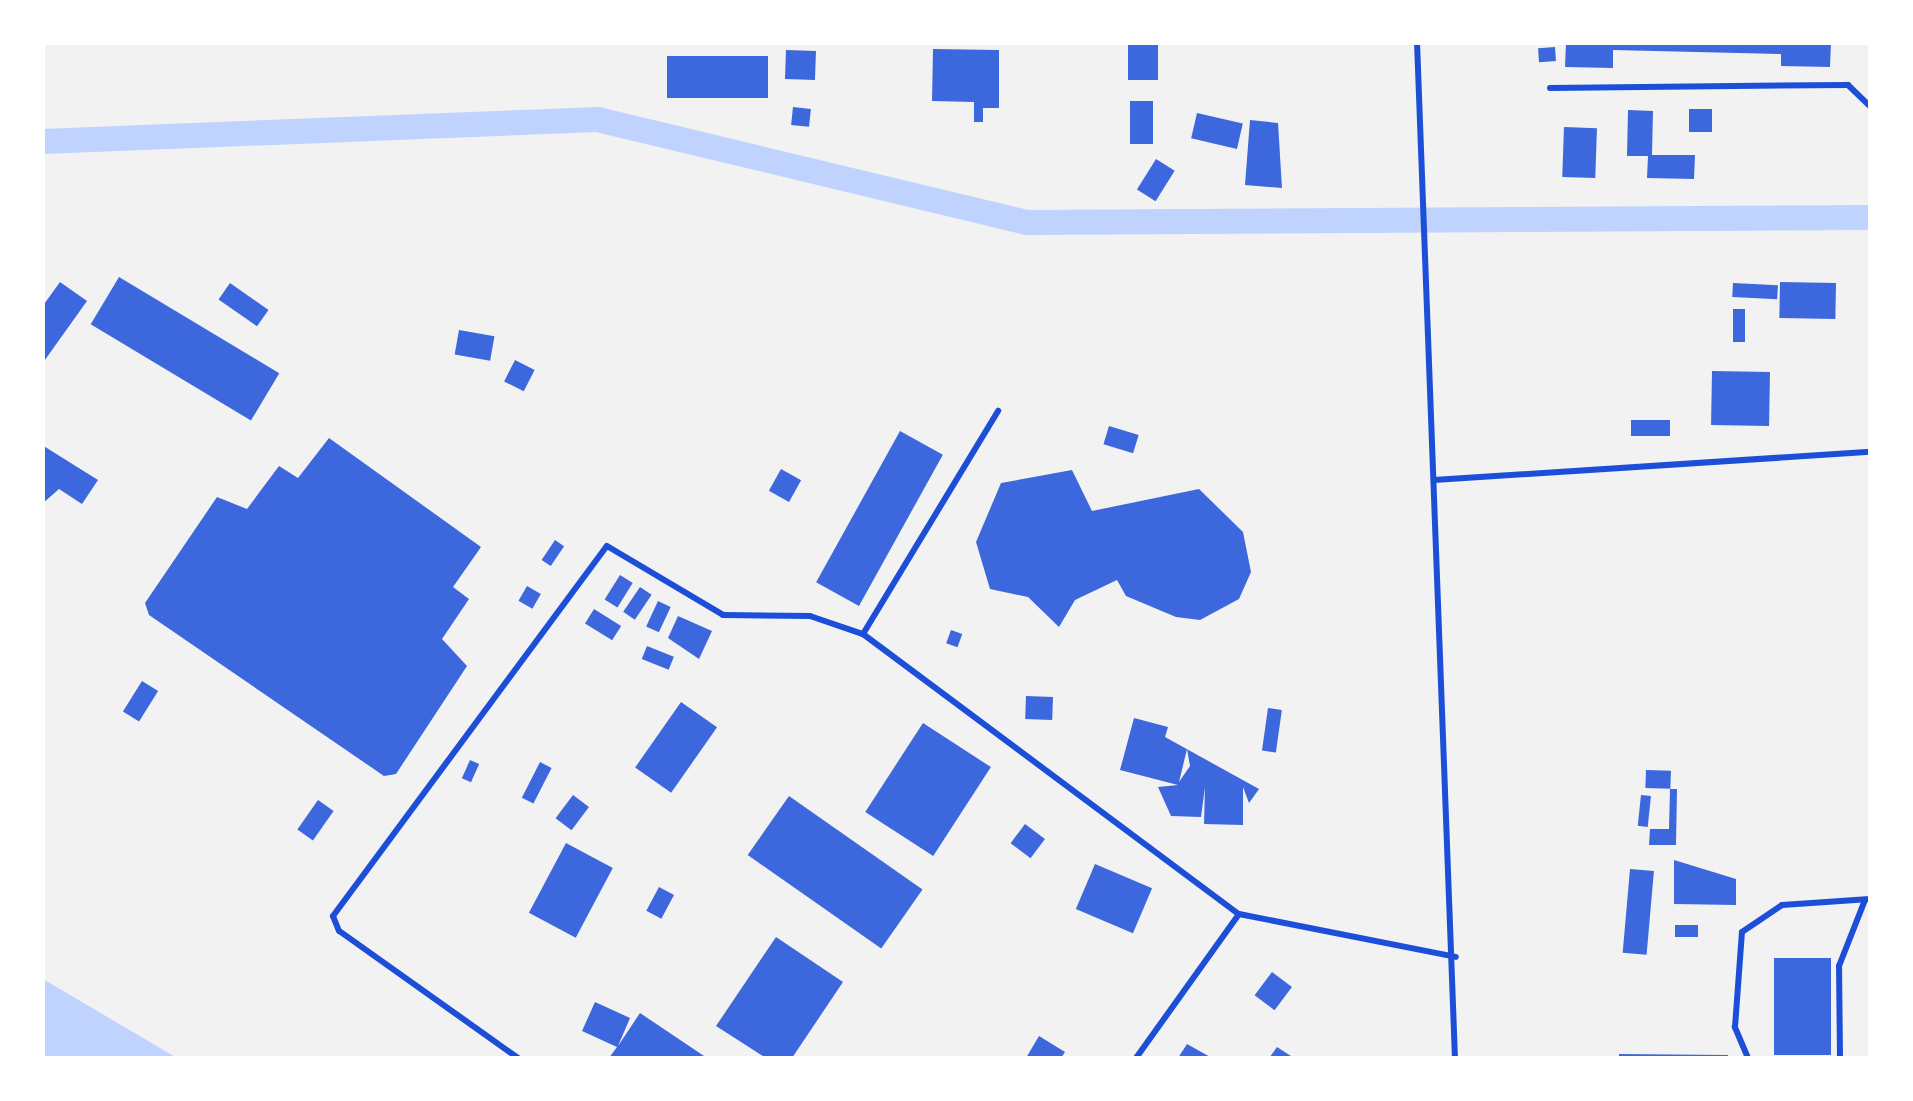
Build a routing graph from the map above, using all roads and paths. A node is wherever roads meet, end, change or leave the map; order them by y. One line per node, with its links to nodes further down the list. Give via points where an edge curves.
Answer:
1 (1416, 42): 6 (lane)
2 (1550, 88): 3 (lane, via 1848,85)
3 (1870, 106)
4 (998, 411): 7 (lane)
5 (1870, 452): 6 (lane)
6 (1434, 480): 10 (lane)
7 (863, 634): 9 (lane); 11 (lane, via 810,616 723,615 615,546 600,549 333,916 339,931)
8 (1868, 899): 14 (lane, via 1782,905 1742,932 1734,1027); 15 (lane, via 1839,966)
9 (1239, 914): 10 (lane); 12 (lane)
10 (1456, 957): 13 (lane)
11 (518, 1058)
12 (1136, 1058)
13 (1455, 1058)
14 (1748, 1058)
15 (1840, 1058)

